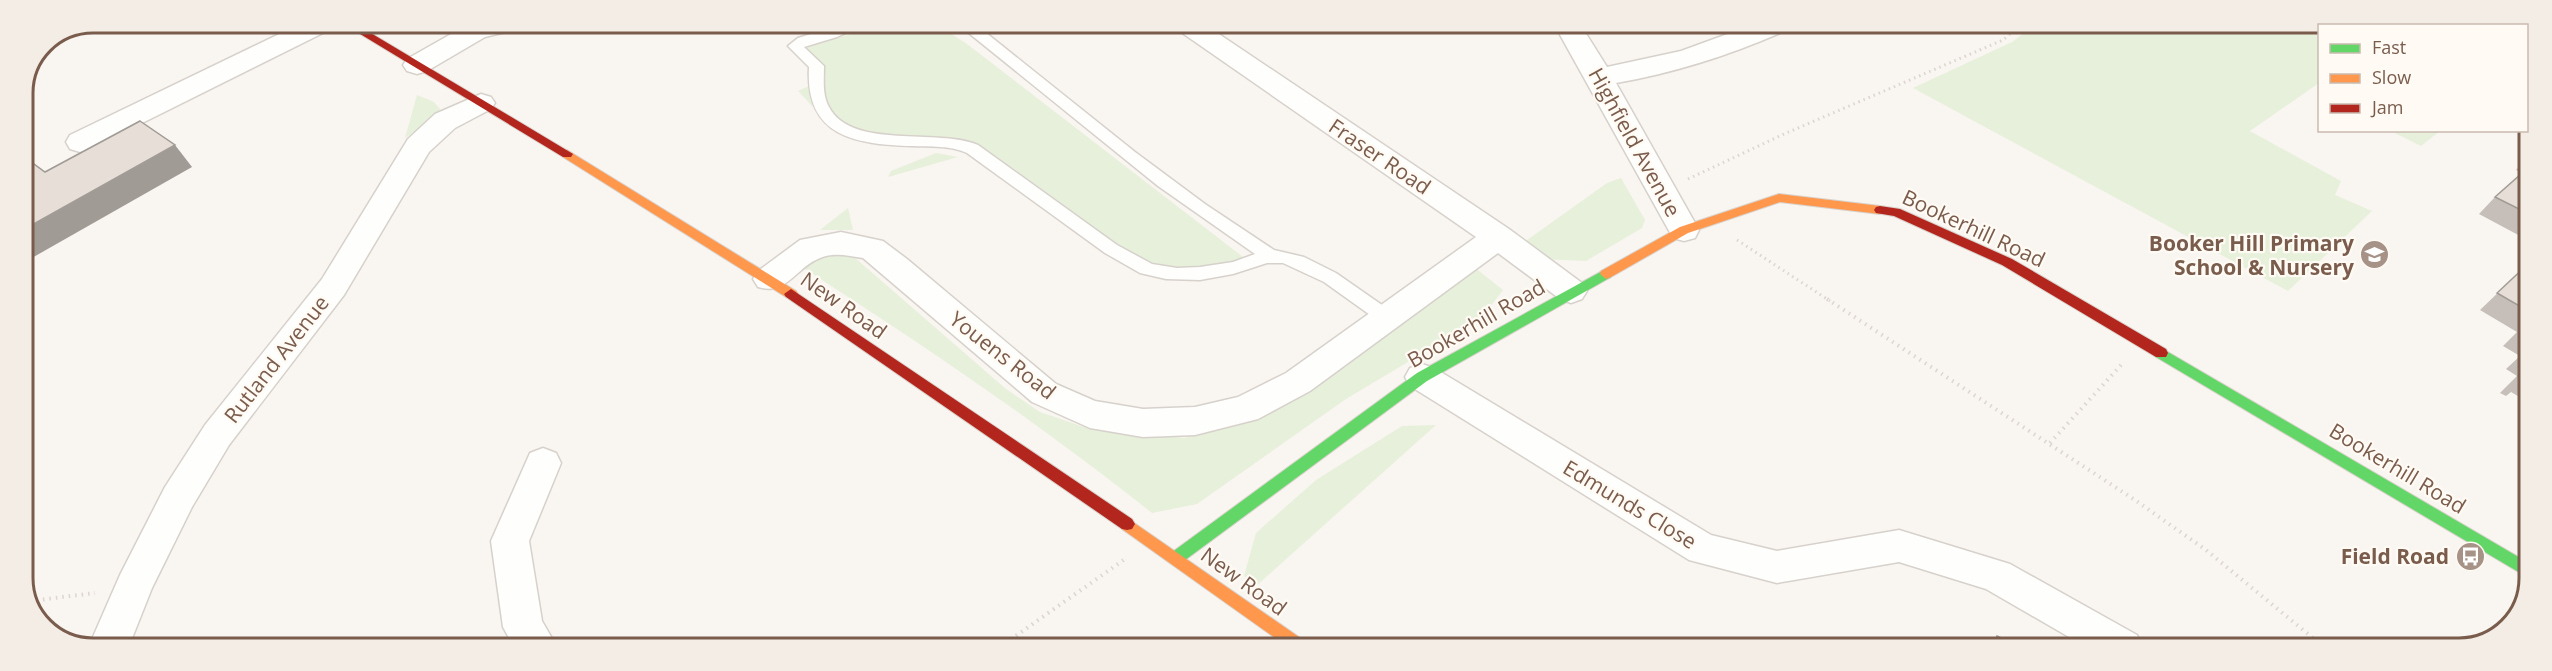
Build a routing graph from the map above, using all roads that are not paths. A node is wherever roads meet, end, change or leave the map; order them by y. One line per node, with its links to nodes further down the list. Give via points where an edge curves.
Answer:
1 (302, 33): 12 (street)
2 (364, 33): 9 (main road, New Road)
3 (473, 33): 9 (street)
4 (835, 33): 15 (lane, via 795,46 817,66 816,90 821,104 829,118 845,129 882,140 968,146 1101,241 1152,270 1202,274)
5 (978, 33): 15 (lane, via 1117,144)
6 (1200, 33): 14 (street, Fraser Road)
7 (1572, 33): 10 (street, Highfield Avenue)
8 (1759, 33): 10 (street, via 1734,45 1646,70)
9 (417, 65): 11 (main road, New Road)
10 (1599, 77): 13 (street, Highfield Avenue, via 1661,192)
11 (481, 103): 16 (main road, New Road); 23 (street, Rutland Avenue, via 445,121 418,146 333,287 217,435 178,498)
12 (80, 142)
13 (1696, 226): 17 (main road, Bookerhill Road); 22 (main road, Bookerhill Road, via 1779,198 1896,212 2007,262)
14 (1498, 237): 17 (street, Fraser Road); 18 (street, Youens Road)
15 (1271, 256): 18 (lane, via 1286,257 1316,270)
16 (769, 279): 18 (street, Youens Road, via 811,248 841,243 872,249 1044,393 1090,414 1143,423 1195,421 1246,409 1298,382); 21 (main road, New Road)
17 (1571, 291): 19 (main road, Bookerhill Road)
18 (1386, 317)
19 (1422, 377): 21 (main road, Bookerhill Road); 26 (street, Edmunds Close, via 1702,549 1777,567 1899,546 1996,576)
20 (543, 463): 24 (street, via 510,541 523,627)
21 (1176, 558): 25 (main road, New Road)
22 (2519, 565)
23 (112, 638)
24 (531, 638)
25 (1287, 638)
26 (2105, 638)

